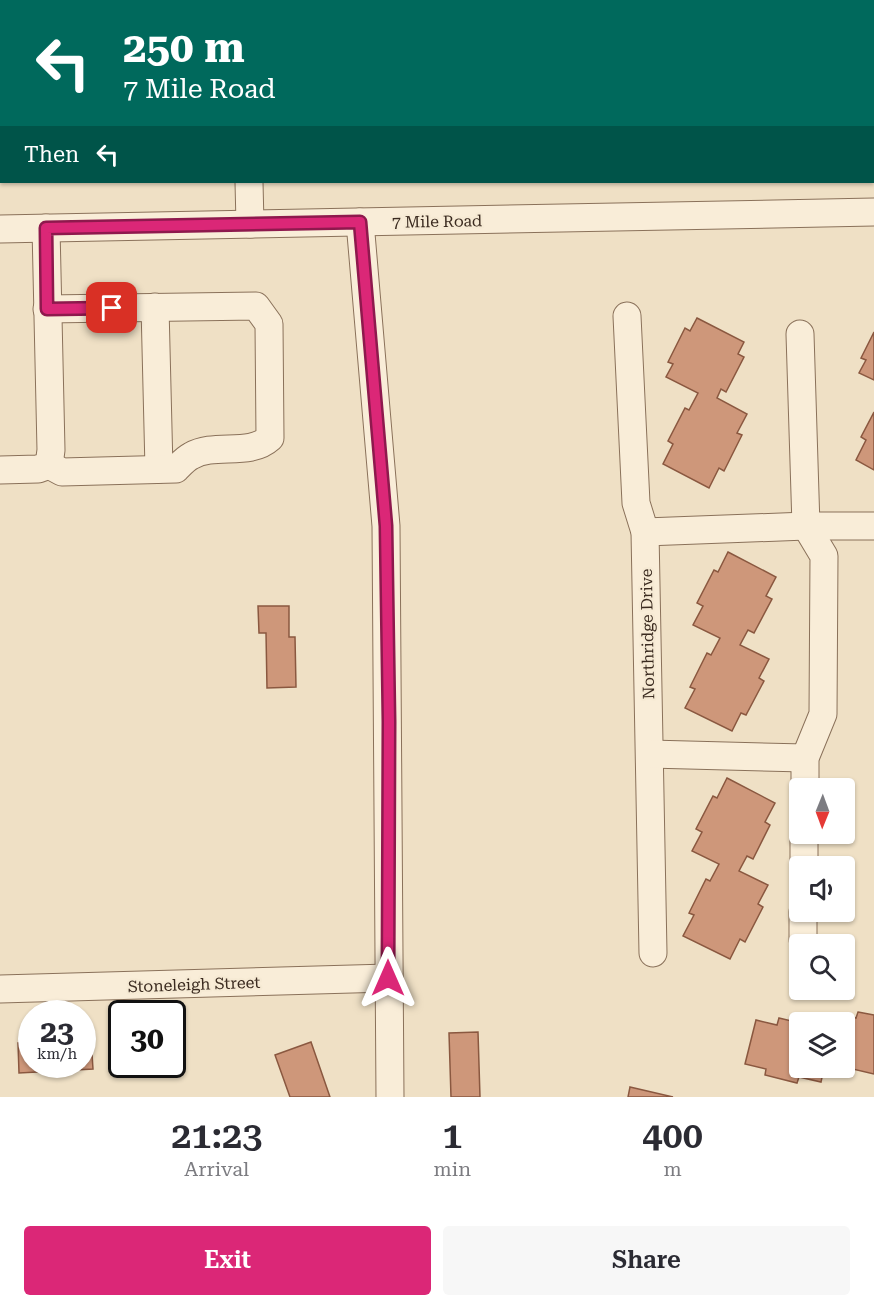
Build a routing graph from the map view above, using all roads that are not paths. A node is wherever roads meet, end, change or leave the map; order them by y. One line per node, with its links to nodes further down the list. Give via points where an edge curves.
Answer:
1 (249, 183): 4 (street)
2 (874, 212): 3 (street, 7 Mile Road)
3 (360, 222): 4 (street, 7 Mile Road); 21 (street, via 386,526)
4 (250, 224): 5 (street, 7 Mile Road)
5 (46, 228): 6 (street, 7 Mile Road); 8 (street)
6 (0, 229)
7 (154, 307): 8 (street); 13 (street); 13 (street, via 256,306 269,324 270,438 261,446 210,450 190,456 176,469)
8 (47, 309): 11 (street)
9 (627, 316): 16 (street, Northridge Drive, via 636,503)
10 (800, 334): 14 (street)
11 (49, 465): 12 (street); 13 (street, via 62,472)
12 (0, 470)
13 (159, 470)
14 (806, 526): 15 (street); 16 (street); 18 (street, via 824,556 824,590 823,714)
15 (874, 526)
16 (645, 532): 17 (street, Northridge Drive)
17 (650, 754): 18 (street); 20 (street, Northridge Drive)
18 (805, 758): 19 (street)
19 (805, 778)
20 (653, 953)
21 (388, 978): 22 (street, Stoneleigh Street); 23 (street)
22 (0, 989)
23 (390, 1097)

